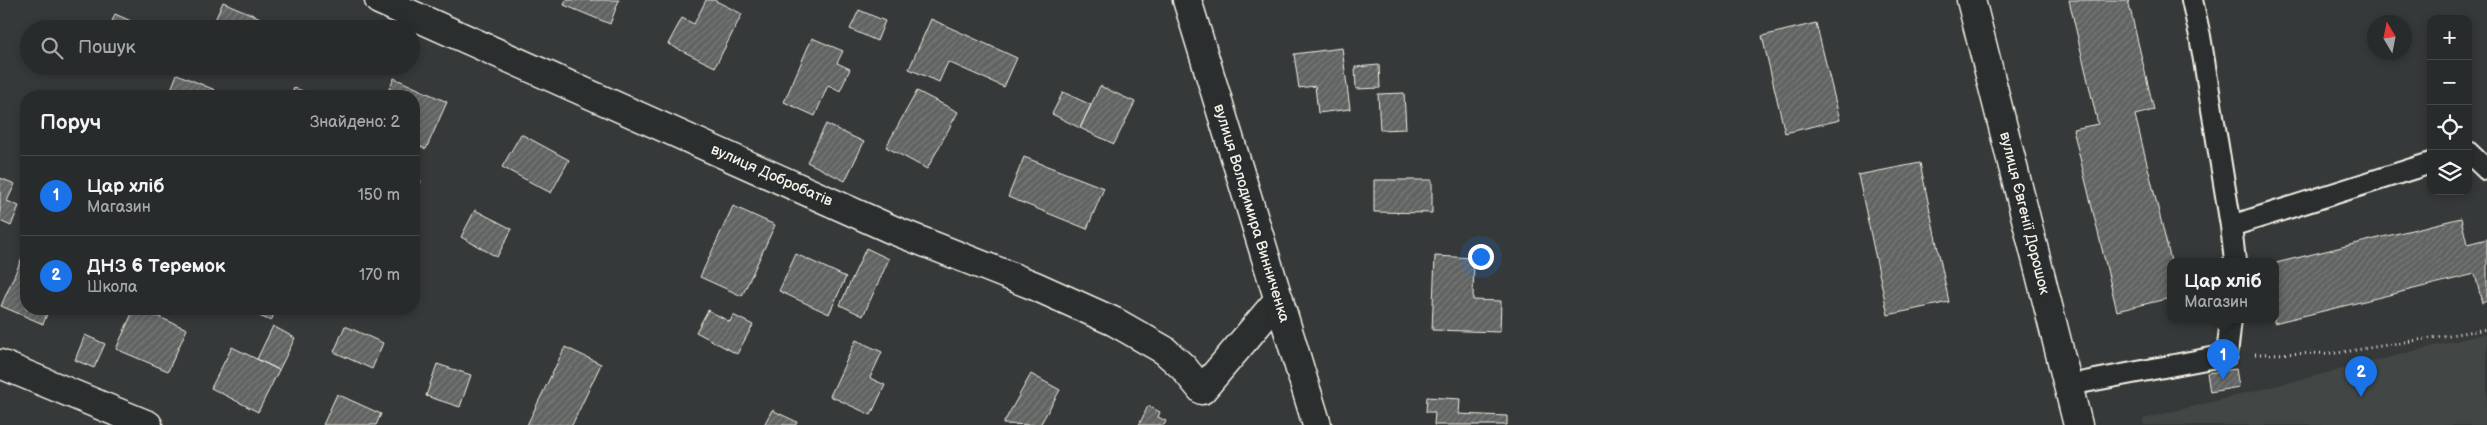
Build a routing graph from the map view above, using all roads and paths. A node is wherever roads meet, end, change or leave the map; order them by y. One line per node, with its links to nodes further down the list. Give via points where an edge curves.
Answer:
1 (379, 0): 10 (street, вулиця Добробатів, via 926,244 1115,322 1164,350 1184,367 1202,390)
2 (1187, 0): 10 (street, вулиця Володимира Винниченка)
3 (1972, 0): 15 (street, вулиця Євгенії Дорошок)
4 (2192, 0): 8 (lane)
5 (2472, 156): 7 (lane)
6 (2427, 164): 8 (lane)
7 (2487, 170)
8 (2231, 226): 9 (lane)
9 (2235, 258)
10 (1279, 299): 17 (street, вулиця Володимира Винниченка)
11 (2231, 323): 13 (lane)
12 (2487, 329): 13 (path, via 2337,353)
13 (2227, 354): 15 (lane)
14 (0, 364): 16 (street)
15 (2069, 385): 18 (street, вулиця Євгенії Дорошок)
16 (148, 425)
17 (1317, 425)
18 (2078, 425)

